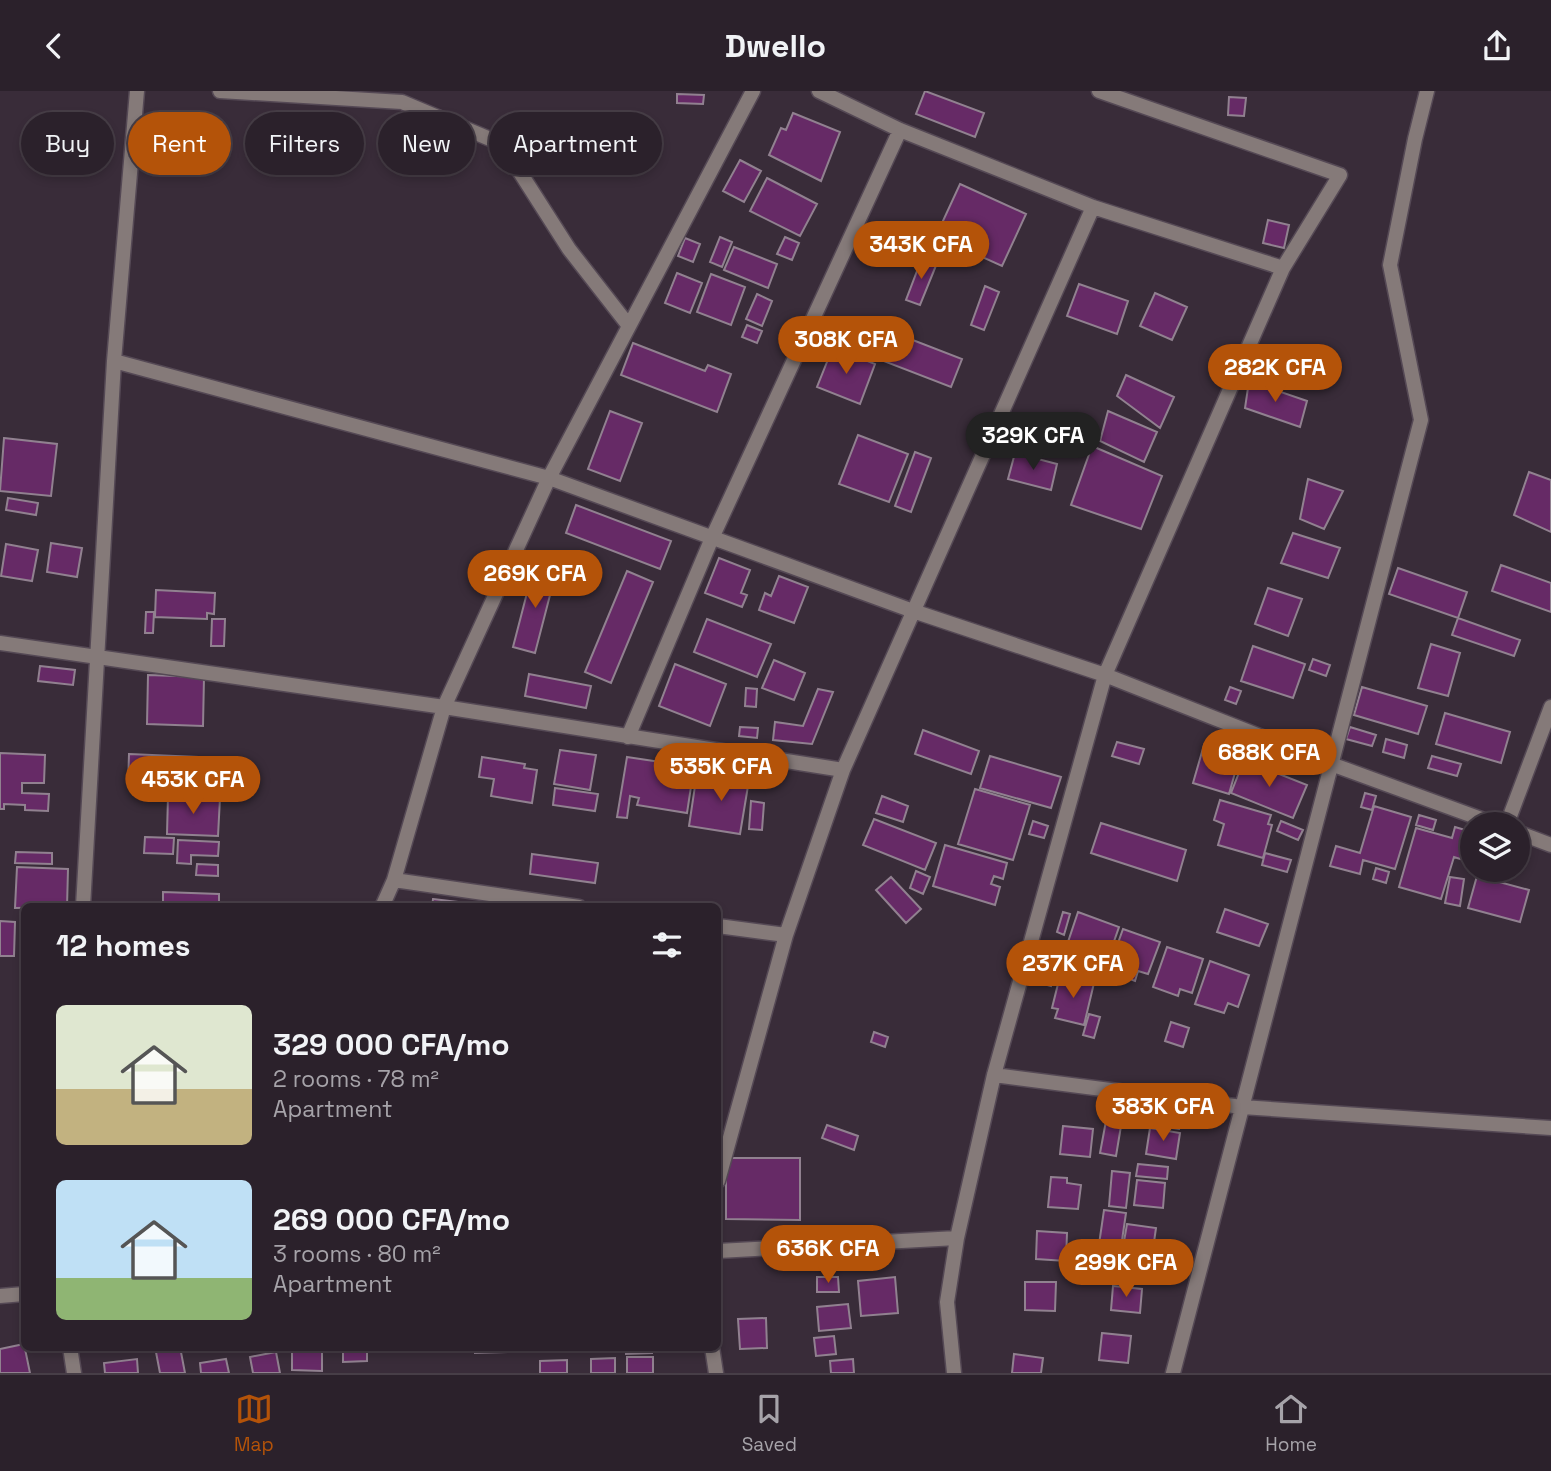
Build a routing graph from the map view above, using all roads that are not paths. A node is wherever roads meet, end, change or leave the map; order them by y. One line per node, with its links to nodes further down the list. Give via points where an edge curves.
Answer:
1 (137, 91): 11 (street)
2 (220, 91): 10 (street, via 402,102 502,144 569,249)
3 (753, 91): 10 (street)
4 (819, 91): 7 (street)
5 (1099, 91): 9 (street, via 1340,175)
6 (1427, 91): 21 (street, via 1390,265 1421,420)
7 (900, 130): 8 (street); 13 (street)
8 (1093, 207): 9 (street); 14 (street)
9 (1283, 268): 17 (street)
10 (629, 326): 12 (street)
11 (114, 361): 12 (street); 16 (street)
12 (549, 478): 13 (street); 18 (street)
13 (712, 538): 14 (street); 20 (street)
14 (913, 611): 17 (street); 22 (street)
15 (0, 643): 16 (street)
16 (96, 658): 18 (street); 28 (street)
17 (1105, 675): 21 (street); 33 (street)
18 (444, 707): 20 (street); 27 (street)
19 (1551, 707): 24 (street)
20 (628, 737): 22 (street)
21 (1331, 764): 23 (street); 34 (street)
22 (843, 770): 32 (street)
23 (1462, 812)
24 (1512, 812)
25 (1530, 837): 26 (street)
26 (1551, 845)
27 (394, 880): 29 (street); 30 (street)
28 (83, 903)
29 (384, 903)
30 (552, 903)
31 (721, 926): 32 (street)
32 (786, 936): 36 (street)
33 (994, 1075): 34 (street); 37 (street)
34 (1242, 1107): 35 (street); 46 (street)
35 (1551, 1128)
36 (721, 1170)
37 (957, 1238): 38 (street); 45 (street, via 947,1302)
38 (721, 1251)
39 (21, 1294): 40 (street)
40 (0, 1296)
41 (71, 1351): 43 (street)
42 (713, 1351): 44 (street)
43 (74, 1373)
44 (716, 1373)
45 (954, 1373)
46 (1173, 1373)

